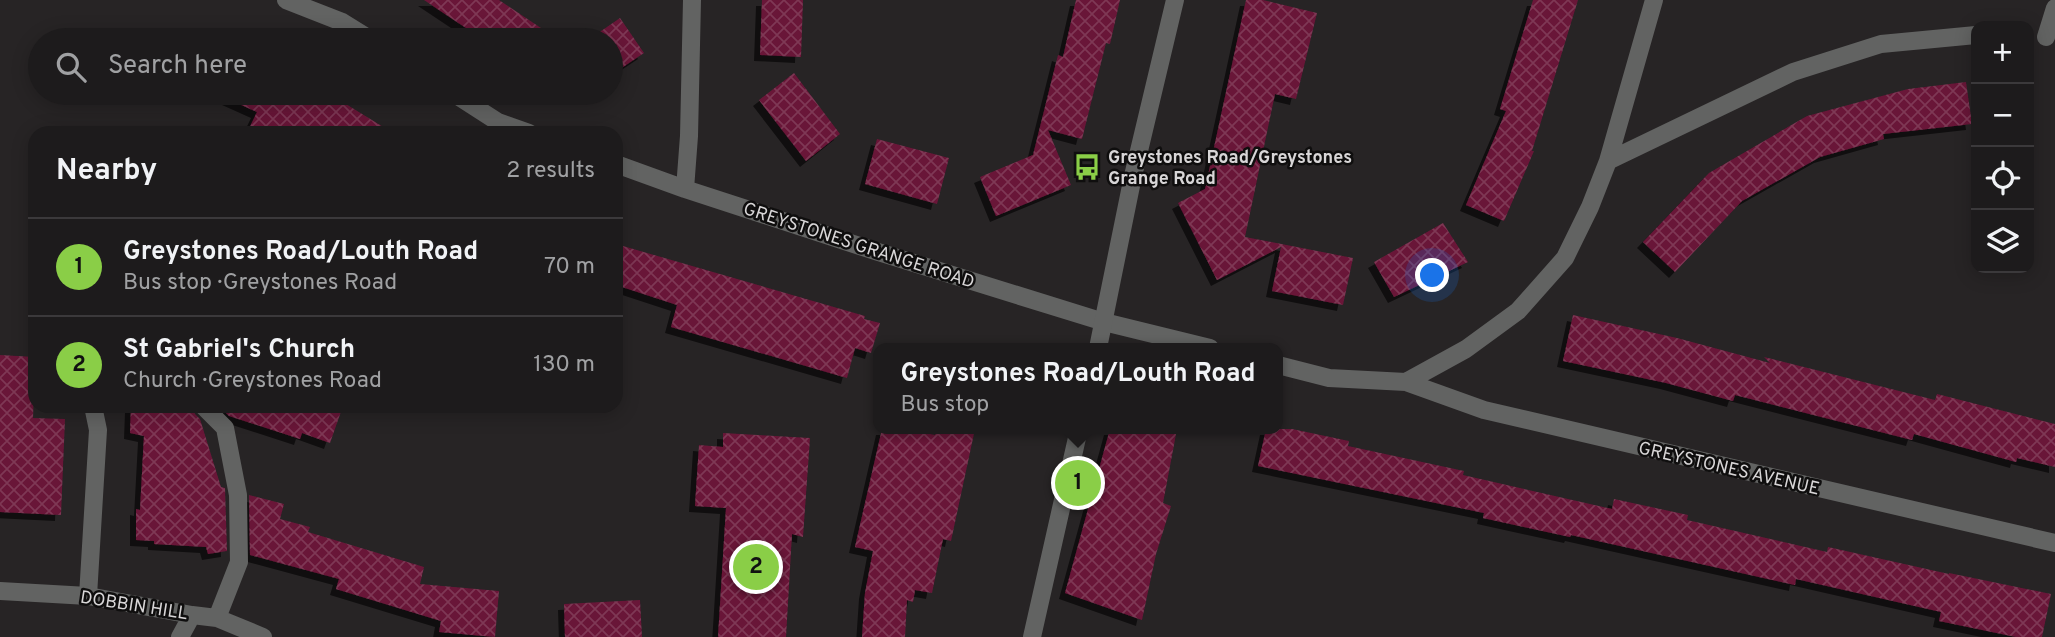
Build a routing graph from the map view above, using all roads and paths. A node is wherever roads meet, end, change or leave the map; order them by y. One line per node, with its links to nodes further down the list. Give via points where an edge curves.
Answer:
1 (286, 0): 6 (street)
2 (692, 0): 13 (street)
3 (1175, 0): 14 (street)
4 (1654, 0): 11 (street)
5 (2055, 8): 8 (street)
6 (352, 28)
7 (1971, 35): 11 (street, via 1881,44 1794,72)
8 (2043, 38)
9 (472, 105): 10 (street)
10 (509, 126)
11 (1608, 161): 18 (street, via 1566,257 1518,312 1466,349)
12 (623, 167): 13 (street, GREYSTONES GRANGE ROAD)
13 (685, 189): 14 (street, GREYSTONES GRANGE ROAD)
14 (1104, 322): 15 (street); 16 (street, GREYSTONES GRANGE ROAD)
15 (1099, 343)
16 (1190, 343)
17 (1283, 366): 18 (street, GREYSTONES AVENUE, via 1329,378)
18 (1406, 382): 22 (street, GREYSTONES AVENUE, via 1484,410)
19 (94, 413): 24 (street, via 98,430)
20 (211, 413): 26 (street, via 225,428 238,495 239,562)
21 (1078, 434): 29 (street)
22 (2055, 543)
23 (0, 591): 24 (street, DOBBIN HILL)
24 (88, 596): 25 (street, DOBBIN HILL)
25 (192, 615): 26 (street, DOBBIN HILL); 27 (street)
26 (217, 618): 28 (street, DOBBIN HILL)
27 (180, 637)
28 (263, 637)
29 (1032, 637)

